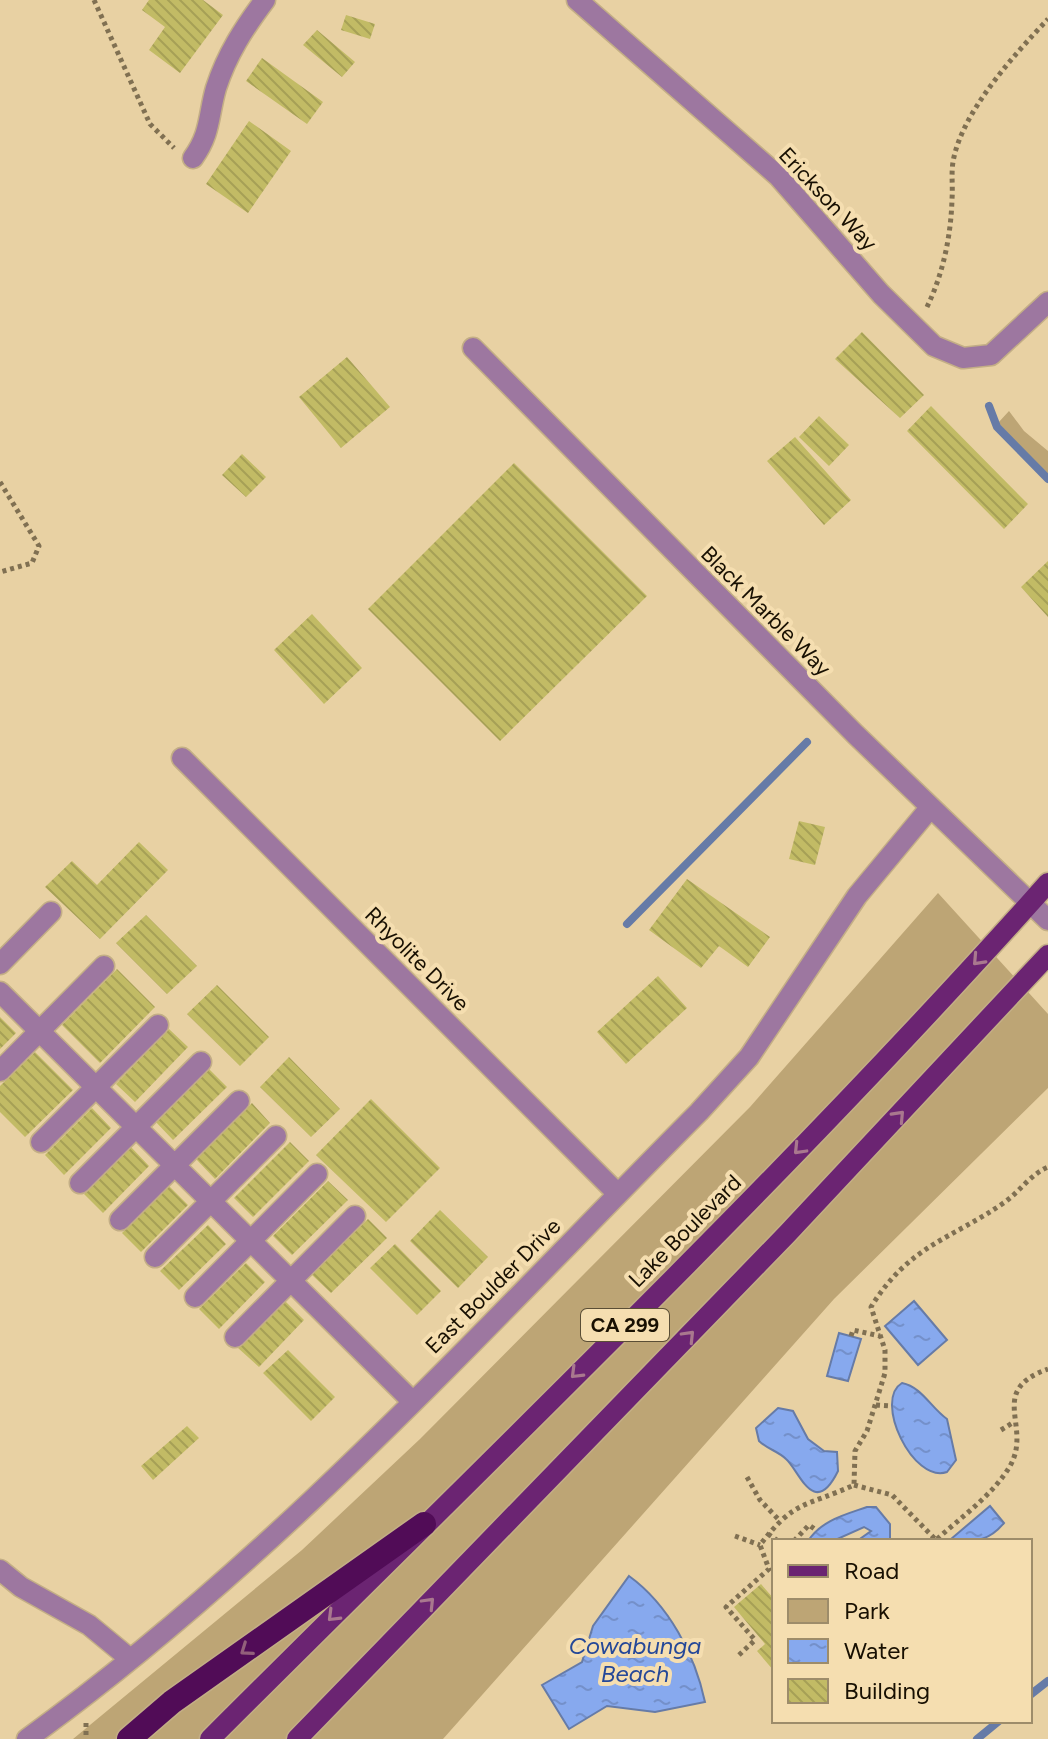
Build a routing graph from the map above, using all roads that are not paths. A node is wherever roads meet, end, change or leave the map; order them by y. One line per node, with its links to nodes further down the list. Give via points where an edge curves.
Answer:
1 (265, 0): 3 (street, via 231,48 215,90 207,138)
2 (577, 0): 4 (street, Erickson Way, via 778,176 916,330 942,351 963,358 999,351)
3 (193, 158)
4 (1048, 302)
5 (473, 348): 7 (street, Black Marble Way)
6 (182, 758): 28 (street, Rhyolite Drive)
7 (930, 808): 9 (street, Black Marble Way); 28 (street, East Boulder Drive, via 857,896 749,1057)
8 (1048, 883): 9 (main road, Lake Boulevard / CA 299)
9 (1030, 903): 11 (street, Black Marble Way); 38 (main road, Lake Boulevard / CA 299, one-way to 38, via 724,1227)
10 (51, 912): 13 (street)
11 (1048, 920)
12 (1048, 955): 44 (main road, CA 299, one-way to 12, via 776,1246)
13 (0, 964)
14 (104, 966): 17 (street)
15 (0, 992): 17 (street)
16 (158, 1025): 20 (street)
17 (39, 1032): 19 (street); 20 (street)
18 (201, 1062): 22 (street)
19 (0, 1071)
20 (96, 1087): 22 (street); 24 (street)
21 (239, 1101): 25 (street)
22 (136, 1127): 25 (street); 27 (street)
23 (276, 1136): 29 (street)
24 (41, 1142)
25 (174, 1165): 29 (street); 31 (street)
26 (317, 1174): 32 (street)
27 (80, 1183)
28 (618, 1194): 37 (street, East Boulder Drive)
29 (211, 1201): 32 (street); 33 (street)
30 (355, 1216): 34 (street)
31 (120, 1220)
32 (251, 1241): 34 (street); 35 (street)
33 (155, 1257)
34 (291, 1281): 36 (street); 37 (street)
35 (195, 1297)
36 (235, 1337)
37 (412, 1401): 40 (street, East Boulder Drive, via 290,1521)
38 (424, 1524): 42 (highway, one-way to 42, via 172,1702); 43 (main road, Lake Boulevard / CA 299, one-way to 43)
39 (0, 1570): 40 (street, via 89,1625)
40 (129, 1658): 41 (street, East Boulder Drive)
41 (27, 1739)
42 (129, 1739)
43 (210, 1739)
44 (297, 1739)

